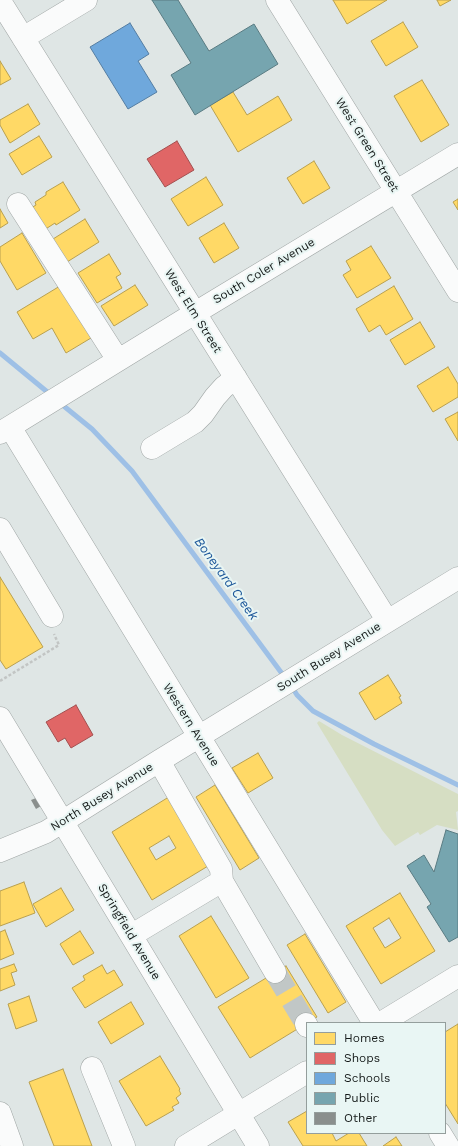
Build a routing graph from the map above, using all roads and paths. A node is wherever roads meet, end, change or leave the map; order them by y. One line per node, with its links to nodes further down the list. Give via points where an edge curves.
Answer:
1 (86, 0): 4 (street)
2 (277, 0): 6 (street, West Green Street)
3 (0, 1): 4 (street, West Elm Street)
4 (23, 38): 9 (street, West Elm Street)
5 (458, 154): 6 (street, South Coler Avenue)
6 (397, 192): 8 (street, West Green Street); 9 (street, South Coler Avenue)
7 (18, 204): 10 (street)
8 (458, 291)
9 (195, 313): 10 (street, South Coler Avenue); 11 (street, West Elm Street)
10 (118, 360): 12 (street, South Coler Avenue)
11 (236, 378): 13 (street, via 224,387 195,422); 17 (street, West Elm Street)
12 (5, 430): 20 (street, Western Avenue, via 187,720)
13 (152, 448)
14 (0, 529): 16 (street)
15 (458, 578): 17 (street, South Busey Avenue)
16 (52, 616): 18 (path, via 54,634 59,645)
17 (387, 620): 20 (street, South Busey Avenue)
18 (0, 680)
19 (0, 718): 22 (street, Springfield Avenue)
20 (200, 736): 21 (street, North Busey Avenue); 28 (street, Western Avenue)
21 (159, 761): 22 (street, North Busey Avenue); 24 (street, via 221,869)
22 (63, 822): 23 (street, North Busey Avenue); 25 (street, Springfield Avenue)
23 (0, 851)
24 (222, 881): 25 (street); 26 (street)
25 (132, 935): 33 (street, Springfield Avenue)
26 (275, 972)
27 (458, 976): 29 (street)
28 (373, 1022)
29 (383, 1022)
30 (92, 1068): 36 (street)
31 (306, 1073): 33 (street)
32 (0, 1113): 35 (street)
33 (239, 1114): 37 (street); 38 (street, Springfield Avenue)
34 (441, 1134): 39 (street)
35 (12, 1146)
36 (124, 1146)
37 (186, 1146)
38 (258, 1146)
39 (448, 1146)

